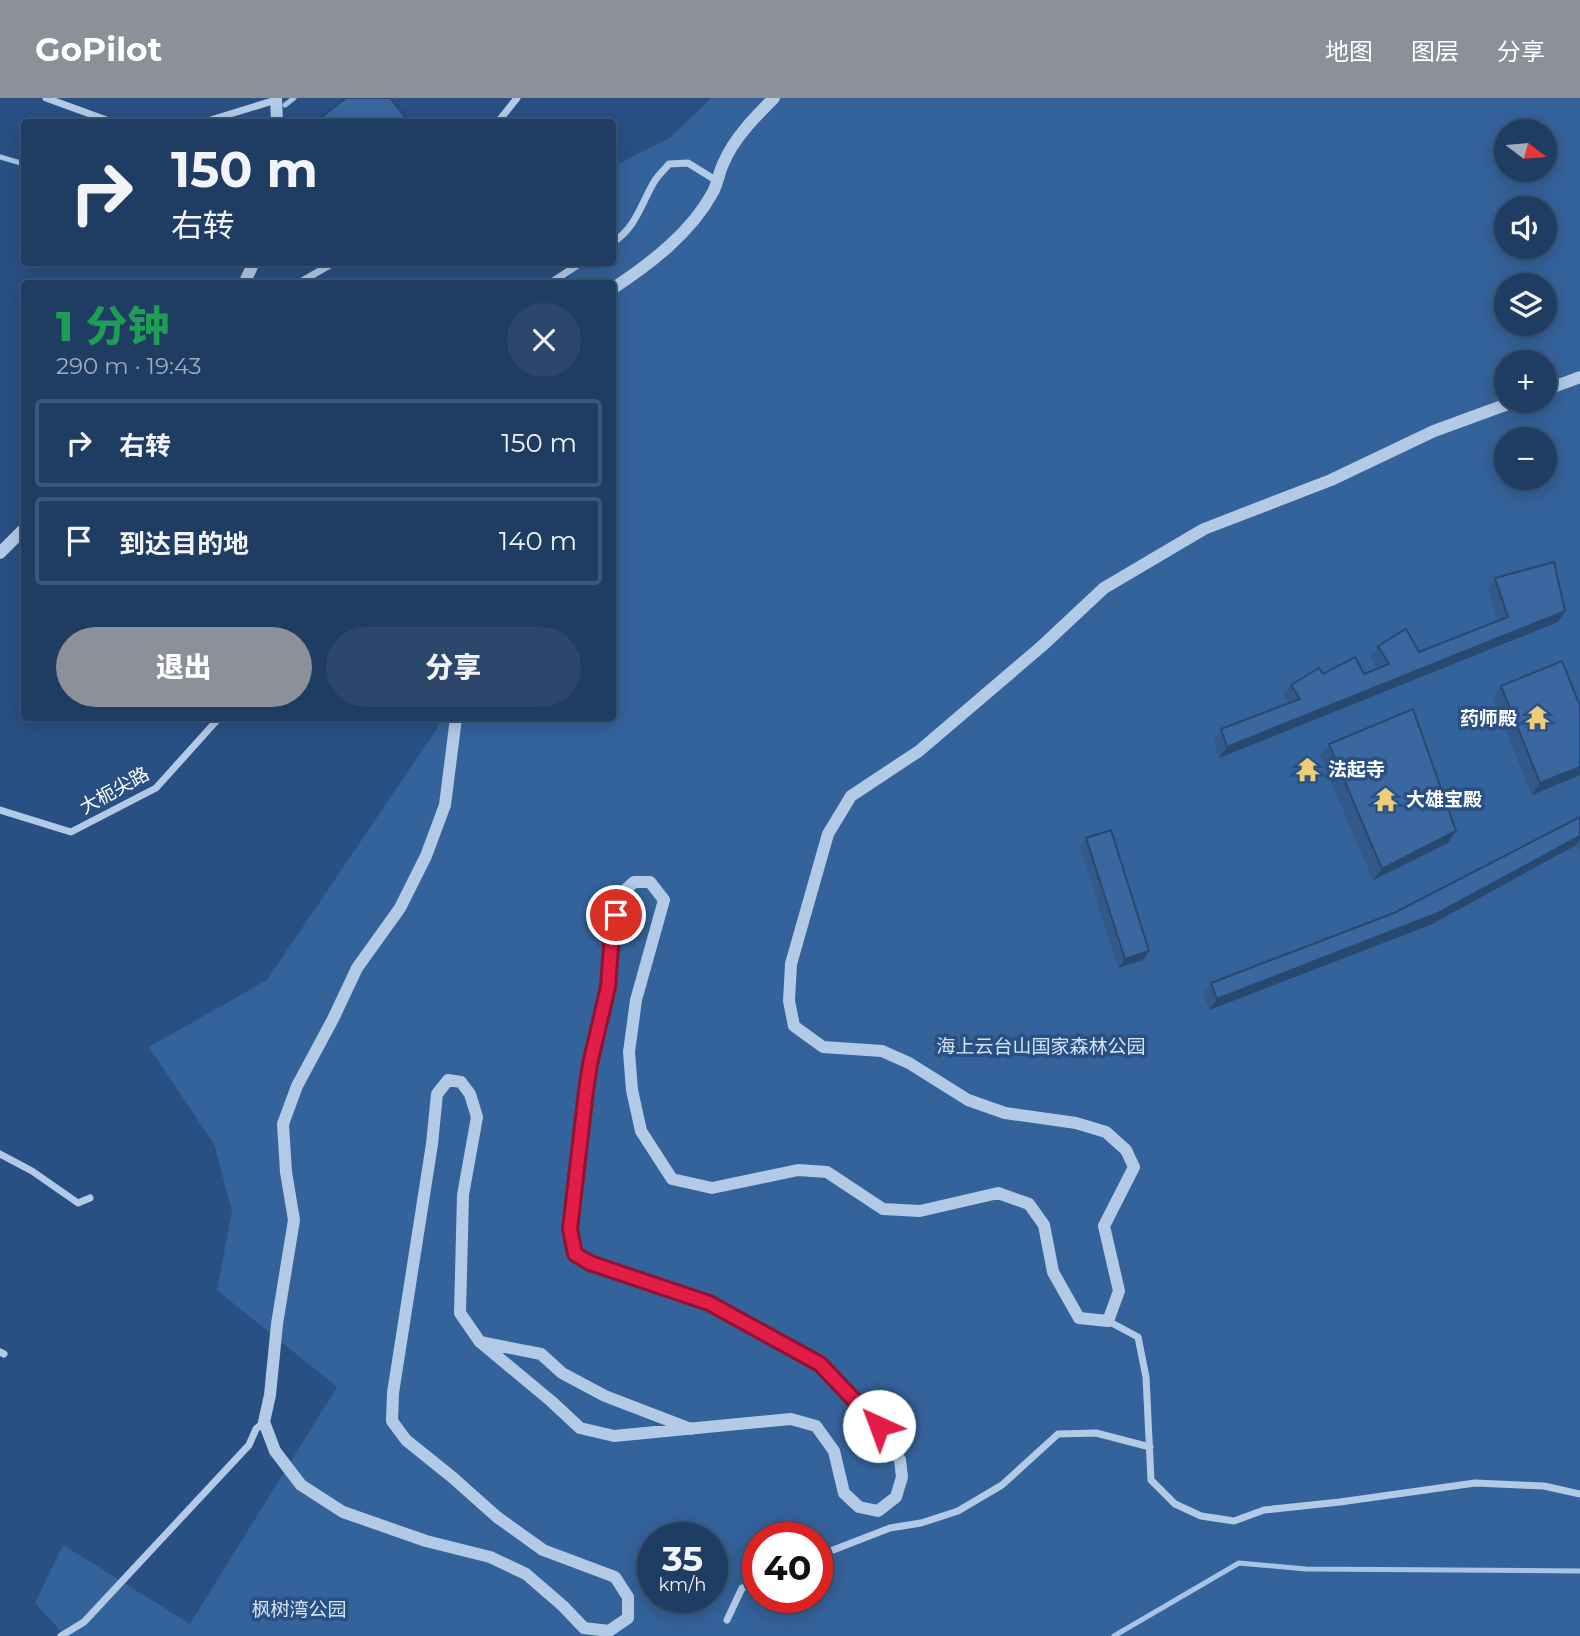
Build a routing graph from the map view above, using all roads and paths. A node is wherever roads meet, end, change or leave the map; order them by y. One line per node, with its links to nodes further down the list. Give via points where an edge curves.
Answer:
1 (46, 98): 5 (street)
2 (517, 98): 8 (street)
3 (774, 98): 9 (street, via 724,160)
4 (276, 99): 6 (street); 7 (street)
5 (104, 119)
6 (213, 119)
7 (277, 119)
8 (500, 119)
9 (717, 181): 10 (street, via 688,163 669,164 654,180 638,217); 15 (street, via 687,230)
10 (616, 240)
11 (328, 266): 13 (street)
12 (576, 266): 14 (street)
13 (304, 280)
14 (555, 280)
15 (616, 286)
16 (1580, 377): 17 (street)
17 (1557, 386)
18 (1494, 409): 26 (street, via 1204,529 1104,588 919,751 851,796 828,834 791,964 789,1002 794,1026 823,1047 882,1051 968,1100 1005,1113 1106,1132 1126,1150 1134,1167 1104,1226 1119,1291)
19 (21, 532): 20 (street)
20 (0, 554)
21 (216, 721): 23 (street, 大枙尖路, via 156,789 71,832)
22 (456, 721): 28 (street, via 445,804 426,856 400,908 357,968 297,1086 283,1124 294,1220)
23 (0, 810)
24 (0, 1154): 25 (street, via 78,1203)
25 (89, 1198)
26 (1108, 1321): 29 (street, via 1079,1318 1053,1272 1044,1225 1029,1204 998,1193 920,1211 883,1209 827,1172 797,1170 712,1188 672,1179 641,1131 632,1090 629,1052 636,1000 664,900 650,882 634,882 620,895 608,987 590,1064 570,1229 575,1254 709,1303 820,1364 879,1426 900,1460 902,1477 896,1497 878,1511 859,1507 844,1493 834,1451 816,1426 791,1419); 30 (street, via 1138,1337 1146,1377)
27 (481, 1342): 28 (street, via 460,1313 463,1195 477,1117 470,1094 460,1082 448,1080 437,1094 392,1421 405,1440 543,1550 615,1577 628,1597 628,1618 609,1631 584,1628 526,1574 490,1557 343,1512 302,1485 275,1451); 29 (street, via 541,1354 562,1373 605,1396); 29 (street, via 580,1428 614,1436)
28 (264, 1422): 35 (street, via 84,1622)
29 (691, 1429)
30 (1150, 1447): 31 (street, via 1151,1480 1175,1504 1202,1516 1234,1521 1264,1510 1475,1483 1544,1486); 32 (street, via 1096,1433 1058,1434 1002,1485 958,1511 890,1528)
31 (1580, 1494)
32 (833, 1550)
33 (742, 1588): 34 (street)
34 (727, 1620)
35 (61, 1636)

